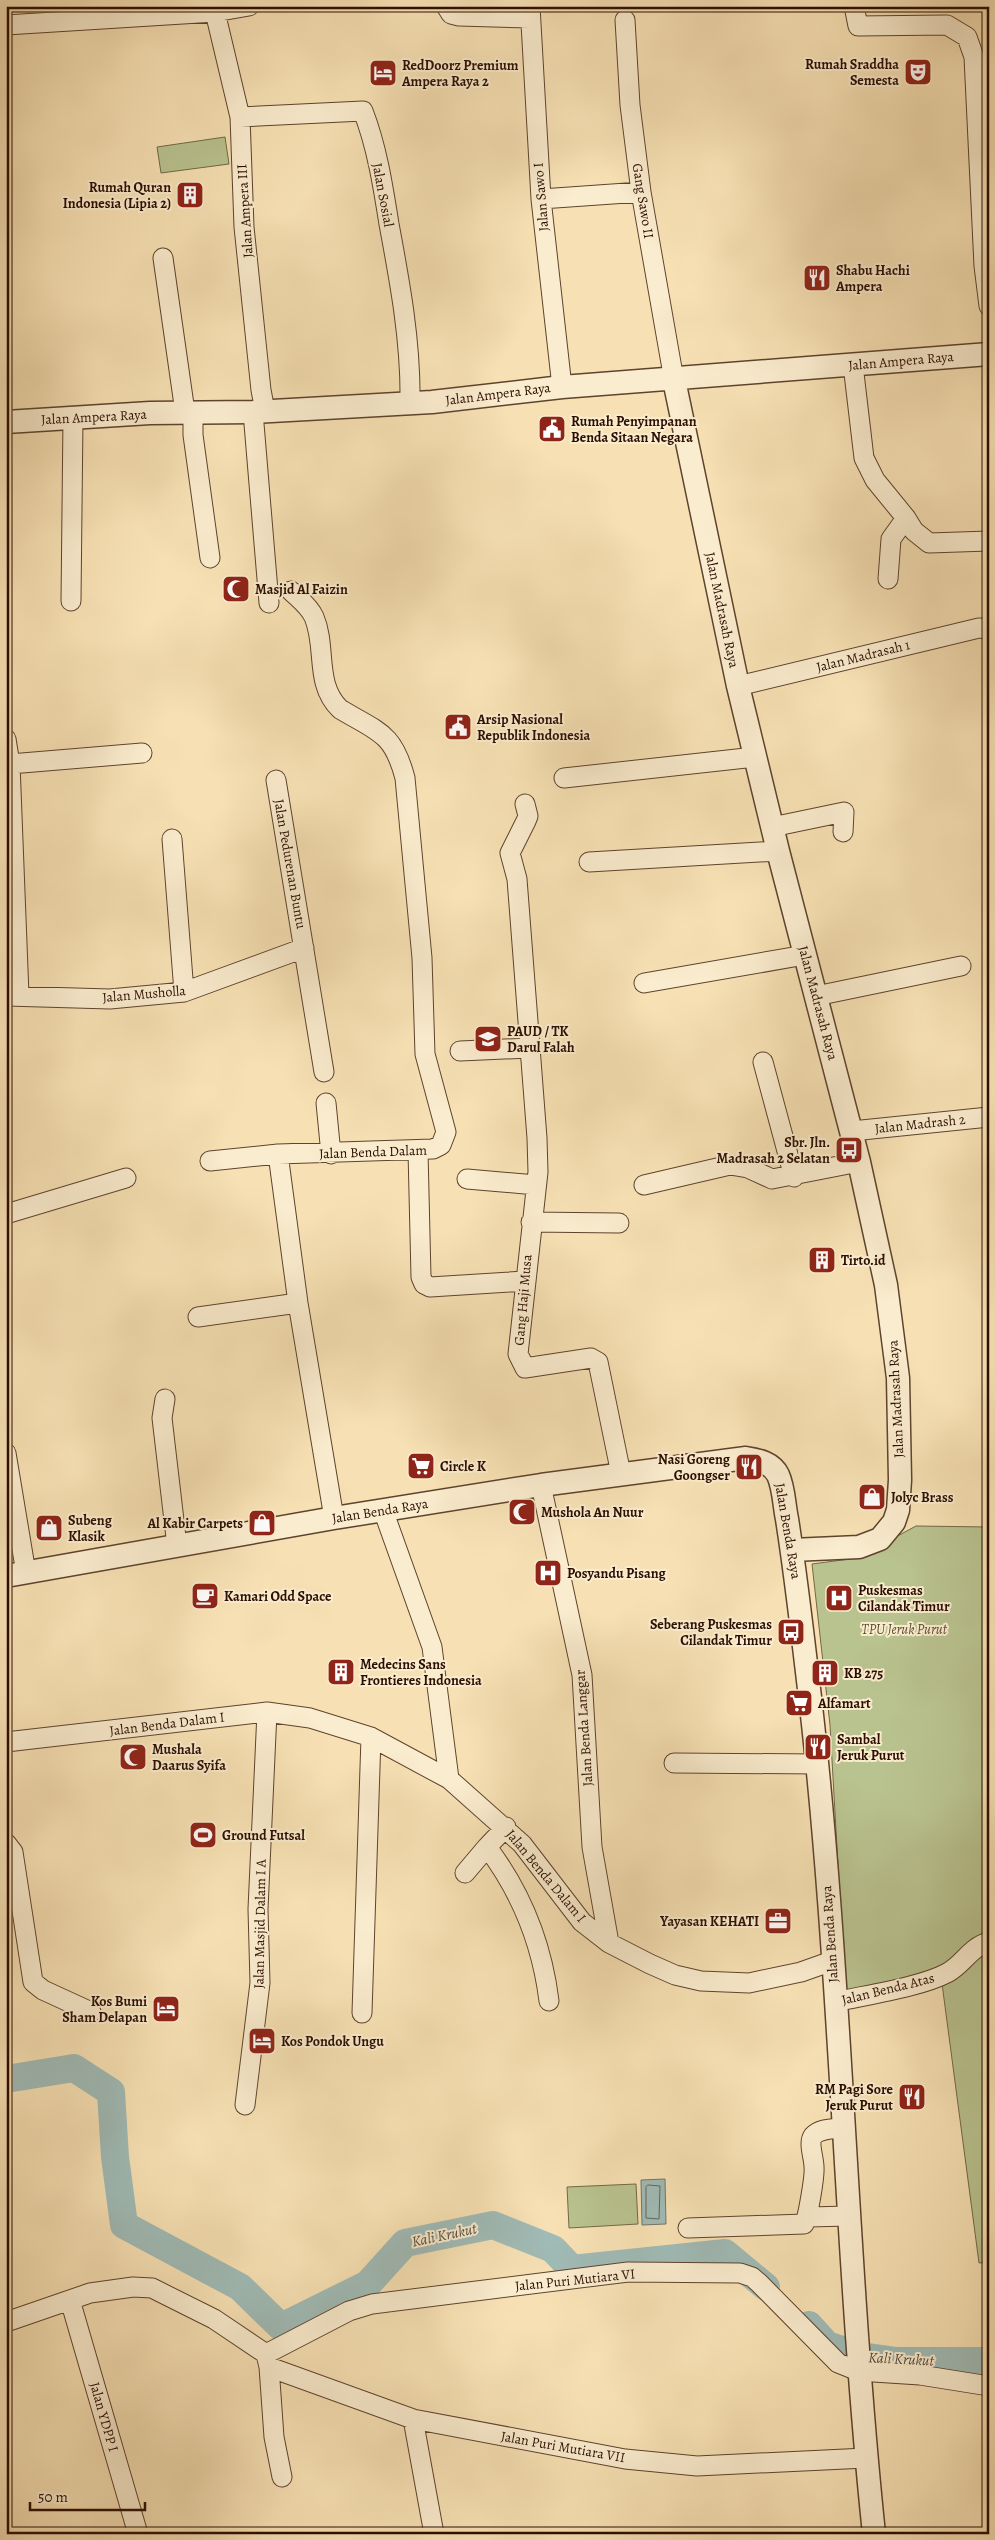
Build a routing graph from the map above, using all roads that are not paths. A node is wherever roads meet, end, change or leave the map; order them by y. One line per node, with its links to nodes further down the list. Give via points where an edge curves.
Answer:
1 (249, 6): 4 (street)
2 (446, 6): 5 (street, via 451,14 459,16)
3 (854, 6): 12 (street, via 858,26 947,25 967,37 974,57 984,266)
4 (215, 12): 7 (street); 8 (street, Jalan Ampera III)
5 (530, 12): 10 (street, Jalan Sawo I)
6 (625, 20): 9 (street, Gang Sawo II, via 630,104)
7 (6, 25)
8 (240, 117): 17 (street, Jalan Sosial, via 363,112 380,172 408,334); 18 (street, Jalan Ampera III, via 244,227)
9 (641, 192): 10 (street); 15 (street, Gang Sawo II)
10 (541, 199): 16 (street, Jalan Sawo I)
11 (163, 258): 19 (street)
12 (989, 306)
13 (989, 354): 14 (street, Jalan Ampera Raya)
14 (851, 366): 15 (street, Jalan Ampera Raya); 22 (street, via 864,458 875,480)
15 (674, 380): 16 (street, Jalan Ampera Raya); 30 (street, Jalan Madrasah Raya)
16 (562, 387): 17 (street, Jalan Ampera Raya)
17 (410, 403): 18 (street, Jalan Ampera Raya)
18 (259, 411): 19 (street, Jalan Ampera Raya); 28 (street, Jalan Ampera III)
19 (189, 412): 20 (street, Jalan Ampera Raya); 24 (street)
20 (73, 418): 21 (street, Jalan Ampera Raya); 27 (street)
21 (6, 422)
22 (906, 518): 23 (street, via 918,536 929,543); 25 (street, via 891,539)
23 (989, 541)
24 (210, 558)
25 (888, 579)
26 (291, 590): 58 (street, Jalan Benda Dalam, via 314,616 327,693 340,709 391,742 405,778 422,958 426,1054 446,1132 438,1148)
27 (71, 601)
28 (269, 602)
29 (989, 629): 30 (street, Jalan Madrasah 1, via 979,628)
30 (738, 686): 33 (street, Jalan Madrasah Raya)
31 (6, 739): 34 (street)
32 (142, 753): 34 (street)
33 (755, 756): 35 (street); 39 (street, Jalan Madrasah Raya)
34 (10, 764): 37 (street)
35 (564, 778)
36 (276, 780): 44 (street, Jalan Pedurenan Buntu)
37 (8, 791): 49 (street)
38 (525, 804): 51 (street, Gang Haji Musa, via 528,816 510,854 517,879)
39 (772, 827): 40 (street, via 846,807); 42 (street, Jalan Madrasah Raya)
40 (843, 832)
41 (172, 839): 48 (street)
42 (778, 850): 43 (street); 45 (street, Jalan Madrasah Raya)
43 (589, 862)
44 (304, 948): 48 (street, Jalan Musholla); 54 (street, Jalan Pedurenan Buntu)
45 (805, 955): 47 (street); 50 (street, Jalan Madrasah Raya)
46 (961, 966): 50 (street)
47 (644, 982)
48 (184, 992): 49 (street, Jalan Musholla, via 110,999)
49 (13, 995)
50 (816, 996): 57 (street, Jalan Madrasah Raya)
51 (530, 1048): 52 (street); 67 (street, Gang Haji Musa, via 537,1138)
52 (460, 1051)
53 (763, 1062): 63 (street)
54 (324, 1072)
55 (326, 1103): 60 (street)
56 (989, 1118): 57 (street, Jalan Madrash 2)
57 (852, 1130): 62 (street, Jalan Madrasah Raya)
58 (418, 1151): 60 (street, Jalan Benda Dalam); 71 (street, via 421,1277 424,1284 430,1287)
59 (278, 1154): 60 (street, Jalan Benda Dalam); 61 (street, Jalan Benda Dalam); 72 (street)
60 (331, 1154)
61 (210, 1161)
62 (859, 1162): 63 (street); 81 (street, Jalan Madrasah Raya, via 886,1285 896,1352 898,1510 889,1530 871,1543 859,1547)
63 (794, 1176): 66 (street, via 772,1179 744,1166 730,1165)
64 (126, 1178): 68 (street)
65 (466, 1179): 67 (street)
66 (644, 1186)
67 (535, 1188): 69 (street, Gang Haji Musa)
68 (6, 1214)
69 (531, 1222): 70 (street); 71 (street, Gang Haji Musa)
70 (619, 1223)
71 (525, 1281): 76 (street, Gang Haji Musa, via 518,1354 522,1364 529,1368 591,1358 598,1362)
72 (298, 1303): 73 (street); 79 (street)
73 (198, 1317)
74 (165, 1399): 80 (street, via 162,1418)
75 (7, 1461): 82 (street)
76 (621, 1474): 77 (street, Jalan Benda Raya); 81 (street, Jalan Benda Raya, via 746,1458 764,1462 780,1480)
77 (542, 1485): 78 (street, Jalan Benda Raya); 94 (street, Jalan Benda Langgar, via 582,1675 592,1847)
78 (383, 1510): 79 (street, Jalan Benda Raya); 88 (street, via 432,1647)
79 (334, 1518): 80 (street, Jalan Benda Raya)
80 (177, 1546): 82 (street, Jalan Benda Raya)
81 (792, 1550): 87 (street, Jalan Benda Raya)
82 (16, 1575)
83 (266, 1712): 84 (street, Jalan Benda Dalam I, via 310,1718); 85 (street, Jalan Benda Dalam I); 100 (street, Jalan Masjid Dalam I A, via 258,1909 260,1983)
84 (371, 1737): 88 (street, Jalan Benda Dalam I); 99 (street)
85 (6, 1742)
86 (674, 1763): 87 (street)
87 (817, 1764): 95 (street, Jalan Benda Raya)
88 (449, 1778): 89 (street, Jalan Benda Dalam I)
89 (506, 1827): 90 (street); 94 (street, Jalan Benda Dalam I, via 582,1922)
90 (487, 1846): 92 (street); 96 (street, via 511,1882 528,1918 544,1966)
91 (10, 1847): 98 (street, via 36,1986)
92 (465, 1873)
93 (989, 1942): 97 (street, Jalan Benda Atas, via 981,1944 967,1954 959,1966 935,1979)
94 (608, 1943): 95 (street, Jalan Benda Dalam I, via 675,1975 719,1982 749,1983 772,1979)
95 (832, 1961): 97 (street, Jalan Benda Raya)
96 (549, 2001)
97 (835, 2002): 101 (street, Jalan Benda Raya)
98 (91, 2012)
99 (362, 2013)
100 (245, 2105)
101 (843, 2128): 102 (street, via 824,2129 811,2140 814,2167); 103 (street, Jalan Benda Raya)
102 (809, 2216): 103 (street); 104 (street, via 804,2224 798,2226)
103 (848, 2216): 107 (street, Jalan Benda Raya)
104 (688, 2228)
105 (70, 2300): 106 (street, Jalan Puri Mutiara VII); 108 (street, Jalan Puri Mutiara VII, via 133,2287 152,2288 214,2320); 113 (street, Jalan YDPP I)
106 (6, 2322)
107 (857, 2358): 108 (street, Jalan Puri Mutiara VI, via 838,2363 752,2277 740,2273 628,2272 372,2304 349,2311); 109 (street, via 920,2375); 111 (street, Jalan Benda Raya)
108 (268, 2360): 110 (street, Jalan Puri Mutiara VII); 112 (street, via 274,2438)
109 (989, 2386)
110 (412, 2419): 111 (street, Jalan Puri Mutiara VII, via 624,2459 670,2464 720,2465); 114 (street)
111 (866, 2458): 115 (street, Jalan Benda Raya)
112 (282, 2477)
113 (138, 2534)
114 (434, 2534)
115 (874, 2534)

